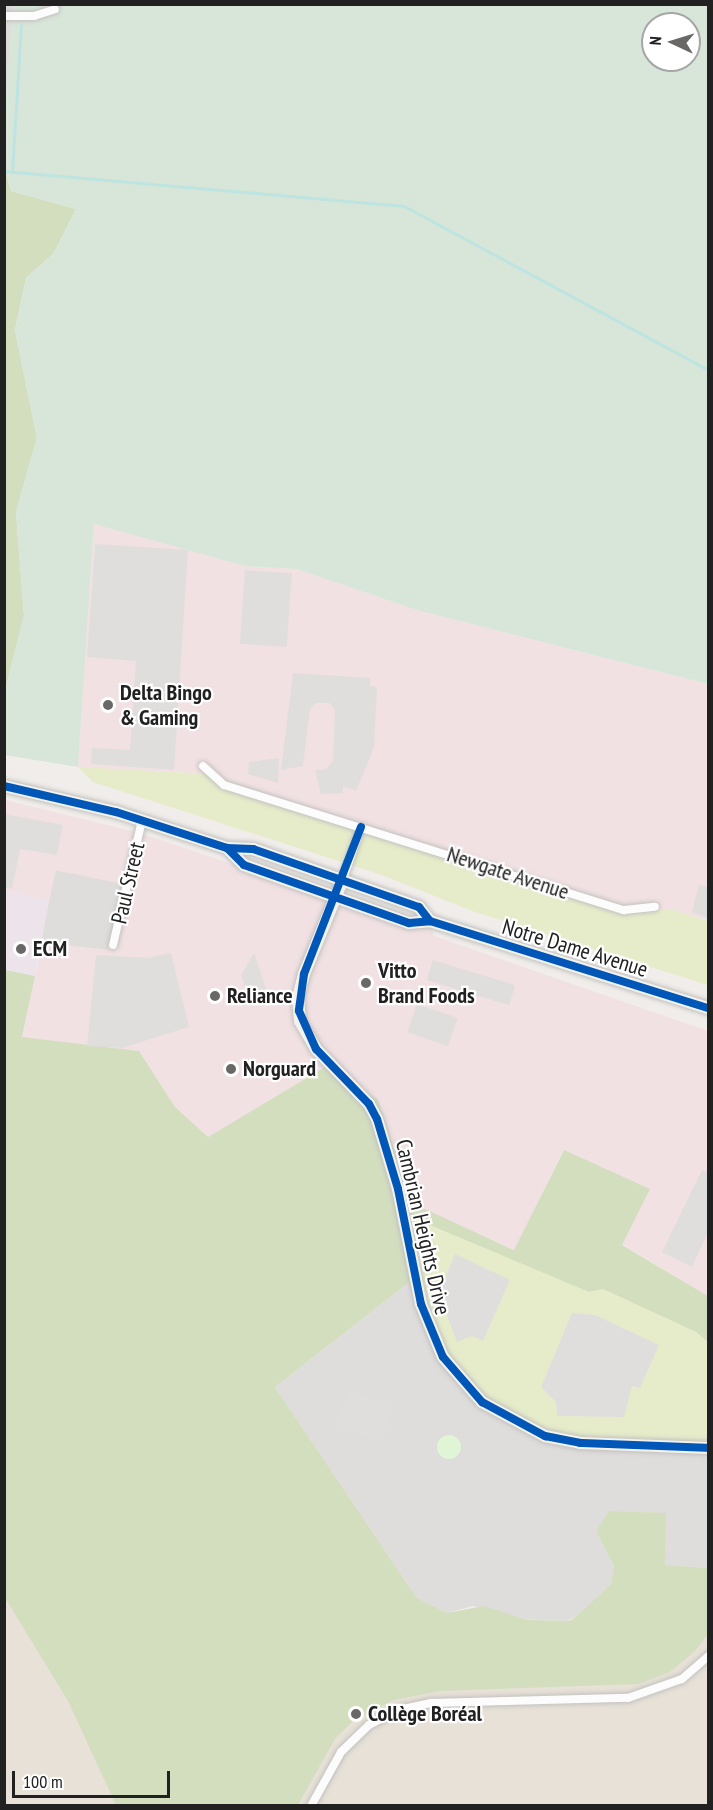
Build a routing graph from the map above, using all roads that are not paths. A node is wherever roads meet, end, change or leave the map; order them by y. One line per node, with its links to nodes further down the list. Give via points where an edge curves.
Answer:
1 (55, 9): 2 (street, via 34,16)
2 (4, 16)
3 (203, 766): 6 (street, Newgate Avenue, via 224,785)
4 (4, 786): 5 (main road, Notre Dame Avenue)
5 (142, 820): 7 (main road, Notre Dame Avenue); 12 (street, Paul Street)
6 (361, 826): 8 (street); 10 (street, Newgate Avenue, via 624,910)
7 (227, 848): 8 (main road, Notre Dame Avenue, via 253,849); 9 (main road, Notre Dame Avenue, via 244,865)
8 (343, 879): 9 (main road, Cambrian Heights Drive); 11 (main road, Notre Dame Avenue, via 419,907)
9 (336, 898): 11 (main road, Notre Dame Avenue, via 409,923); 14 (main road, Cambrian Heights Drive, via 304,974 298,998 300,1021 315,1049 369,1104 377,1119 398,1190 421,1304 443,1357 482,1401 545,1436 580,1443)
10 (655, 907)
11 (430, 921): 13 (main road, Notre Dame Avenue)
12 (113, 945)
13 (708, 1008)
14 (708, 1448)
15 (708, 1656): 16 (street, via 682,1678 628,1698 431,1702 398,1710 369,1725 341,1752)
16 (311, 1806)

